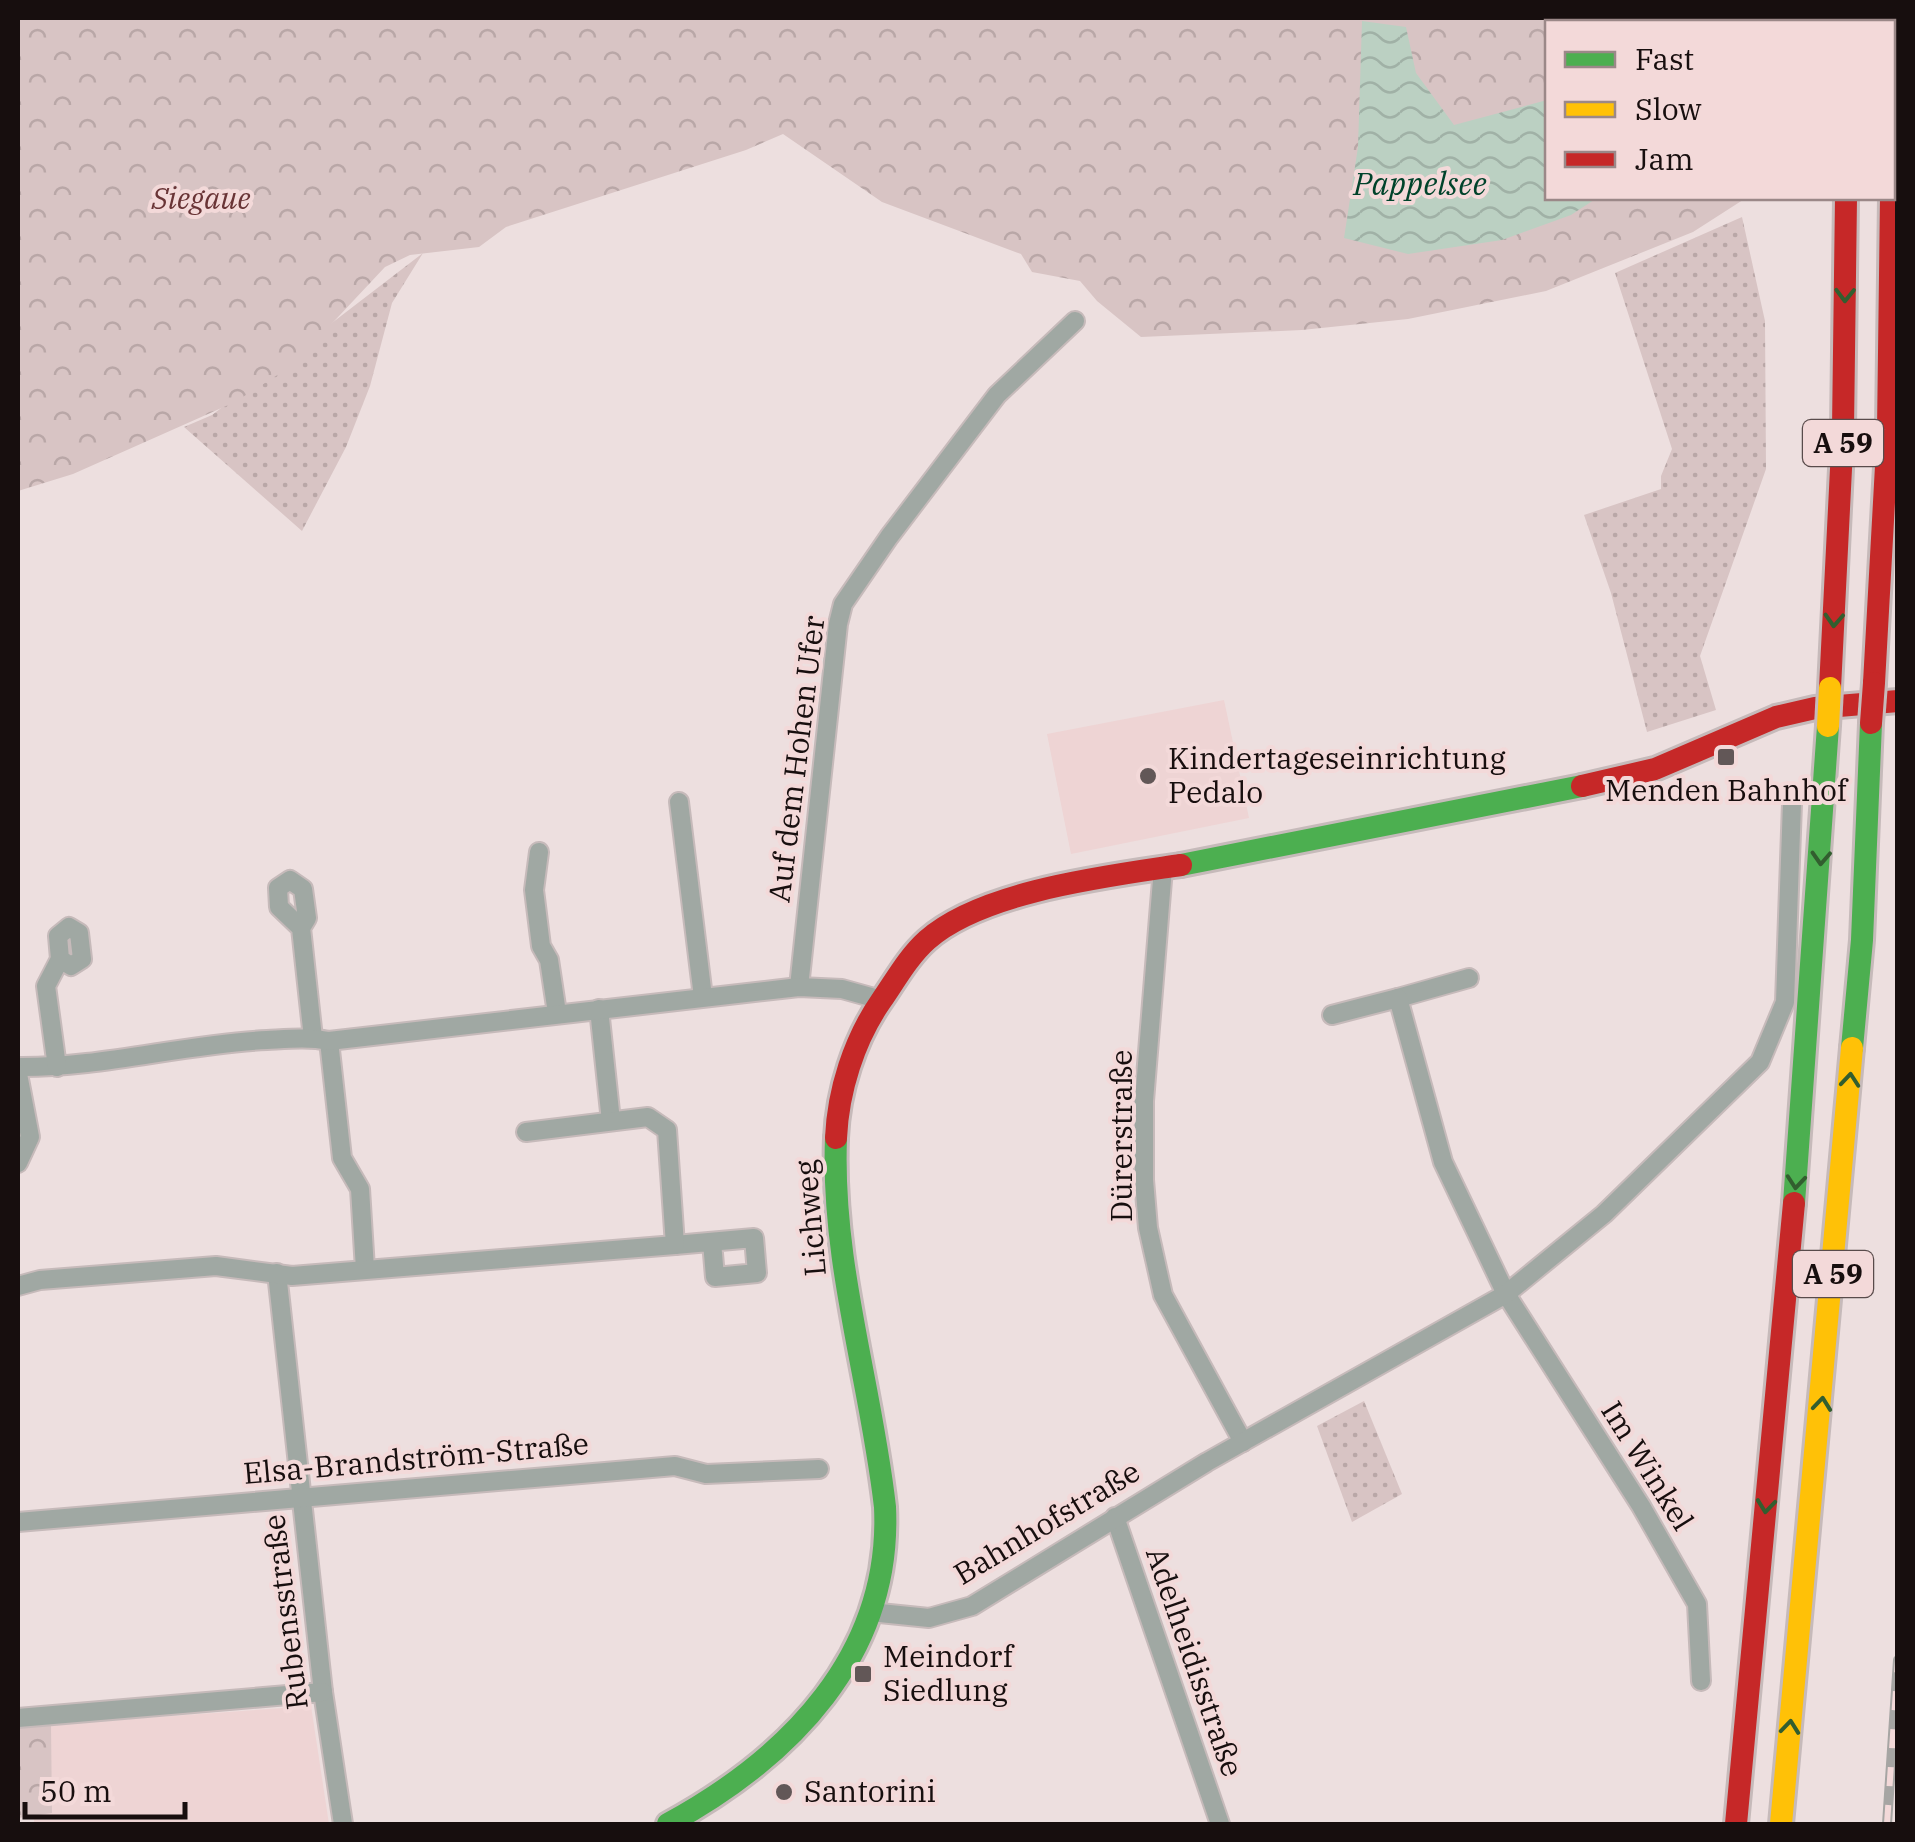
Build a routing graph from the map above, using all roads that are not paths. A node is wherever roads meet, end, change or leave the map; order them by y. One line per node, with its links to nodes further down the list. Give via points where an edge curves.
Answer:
1 (1846, 200): 43 (main road, A 59, one-way to 43, bridge, via 1844,429 1817,936)
2 (1891, 200): 44 (main road, A 59, one-way to 2, bridge, via 1860,960 1888,430)
3 (1075, 320): 12 (street, Auf dem Hohen Ufer, via 997,394 844,604)
4 (1898, 701): 8 (main road, Lichweg, via 1776,717 1638,773)
5 (679, 802): 13 (street)
6 (1792, 804): 30 (street, Bahnhofstraße, via 1785,1002 1760,1062 1604,1214)
7 (538, 852): 17 (street, via 534,890)
8 (1164, 868): 15 (main road, Lichweg, via 982,908 931,936); 31 (street, Dürerstraße, via 1144,1101 1148,1228 1163,1294)
9 (301, 928): 19 (street)
10 (60, 959): 20 (street, via 46,986)
11 (1468, 978): 14 (street)
12 (799, 987): 13 (street); 15 (street, via 842,988)
13 (703, 998): 16 (street)
14 (1398, 998): 18 (street); 30 (street, via 1442,1162)
15 (878, 999): 36 (main road, Lichweg, via 844,1076 833,1155 840,1238 881,1485 885,1536)
16 (599, 1009): 17 (street); 22 (street)
17 (557, 1013): 19 (street)
18 (1332, 1015)
19 (321, 1039): 20 (street, via 233,1042); 27 (street, via 342,1158 360,1189)
20 (57, 1068): 21 (street)
21 (18, 1071): 24 (street, via 30,1137)
22 (611, 1121): 23 (street); 26 (street, via 648,1117 667,1130)
23 (526, 1132)
24 (18, 1163)
25 (712, 1242): 26 (street)
26 (675, 1245): 27 (street)
27 (365, 1269): 28 (street)
28 (277, 1273): 29 (street, via 216,1266); 33 (street, Rubensstraße)
29 (18, 1286)
30 (1506, 1294): 31 (street, Bahnhofstraße); 37 (street, Im Winkel, via 1697,1604)
31 (1242, 1442): 34 (street, Bahnhofstraße)
32 (820, 1469): 33 (street, Elsa-Brandström-Straße, via 706,1474 675,1466)
33 (300, 1496): 35 (street, Elsa-Brandström-Straße); 38 (street, Rubensstraße)
34 (1115, 1517): 36 (street, Bahnhofstraße, via 972,1606 928,1618); 42 (street, Adelheidisstraße)
35 (18, 1522)
36 (870, 1612): 41 (main road, via 848,1664 807,1724 760,1767)
37 (1700, 1681)
38 (323, 1692): 39 (street); 40 (street, Rubensstraße)
39 (18, 1718)
40 (343, 1824)
41 (668, 1824)
42 (1220, 1824)
43 (1736, 1824)
44 (1781, 1824)

